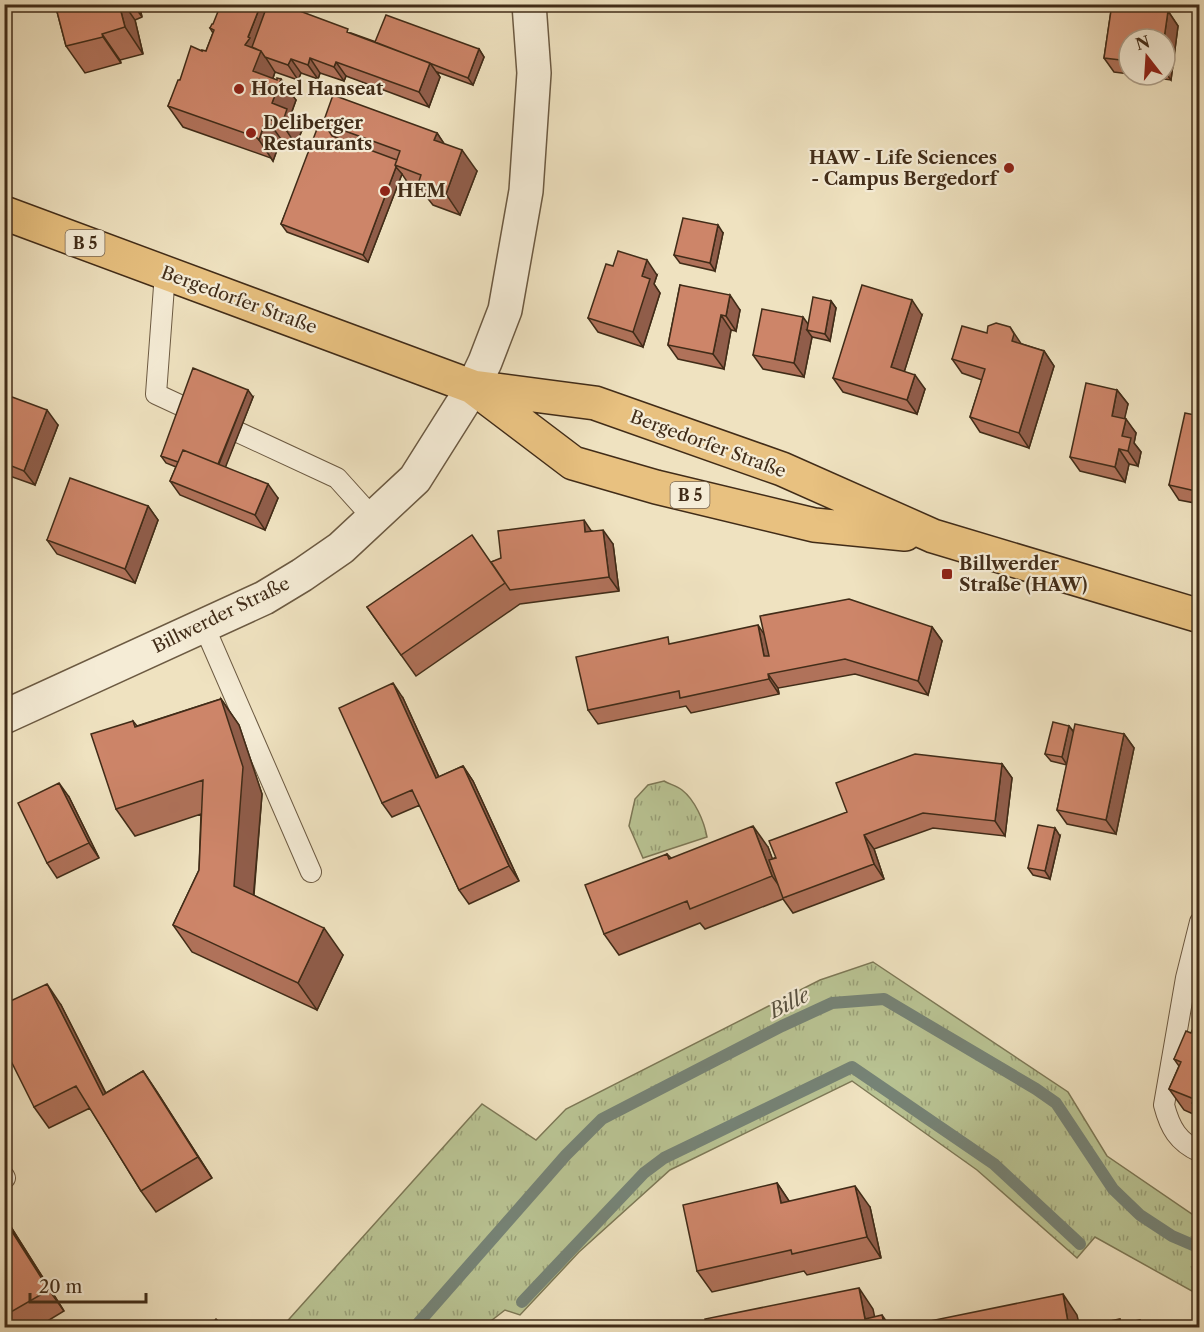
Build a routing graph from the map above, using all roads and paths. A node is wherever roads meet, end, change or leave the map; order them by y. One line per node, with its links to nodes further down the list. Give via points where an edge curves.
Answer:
1 (529, 4): 4 (street, Billwerder Straße, via 534,74 526,191 505,310)
2 (4, 213): 3 (main road, Bergedorfer Straße / B 5)
3 (165, 273): 4 (main road, Bergedorfer Straße / B 5); 5 (lane, via 156,394 337,478)
4 (473, 387): 5 (street, Billwerder Straße, via 415,478); 6 (main road, Bergedorfer Straße / B 5, via 595,404 782,469); 6 (main road, Bergedorfer Straße / B 5, via 573,463 814,525)
5 (372, 518): 8 (street, Billwerder Straße, via 341,548 302,575)
6 (933, 536): 7 (main road, Bergedorfer Straße / B 5)
7 (1200, 616)
8 (204, 626): 9 (street, Billwerder Straße); 10 (lane)
9 (4, 717)
10 (310, 872)
11 (1200, 922): 12 (lane, via 1164,1105 1176,1136)
12 (1200, 1152)

